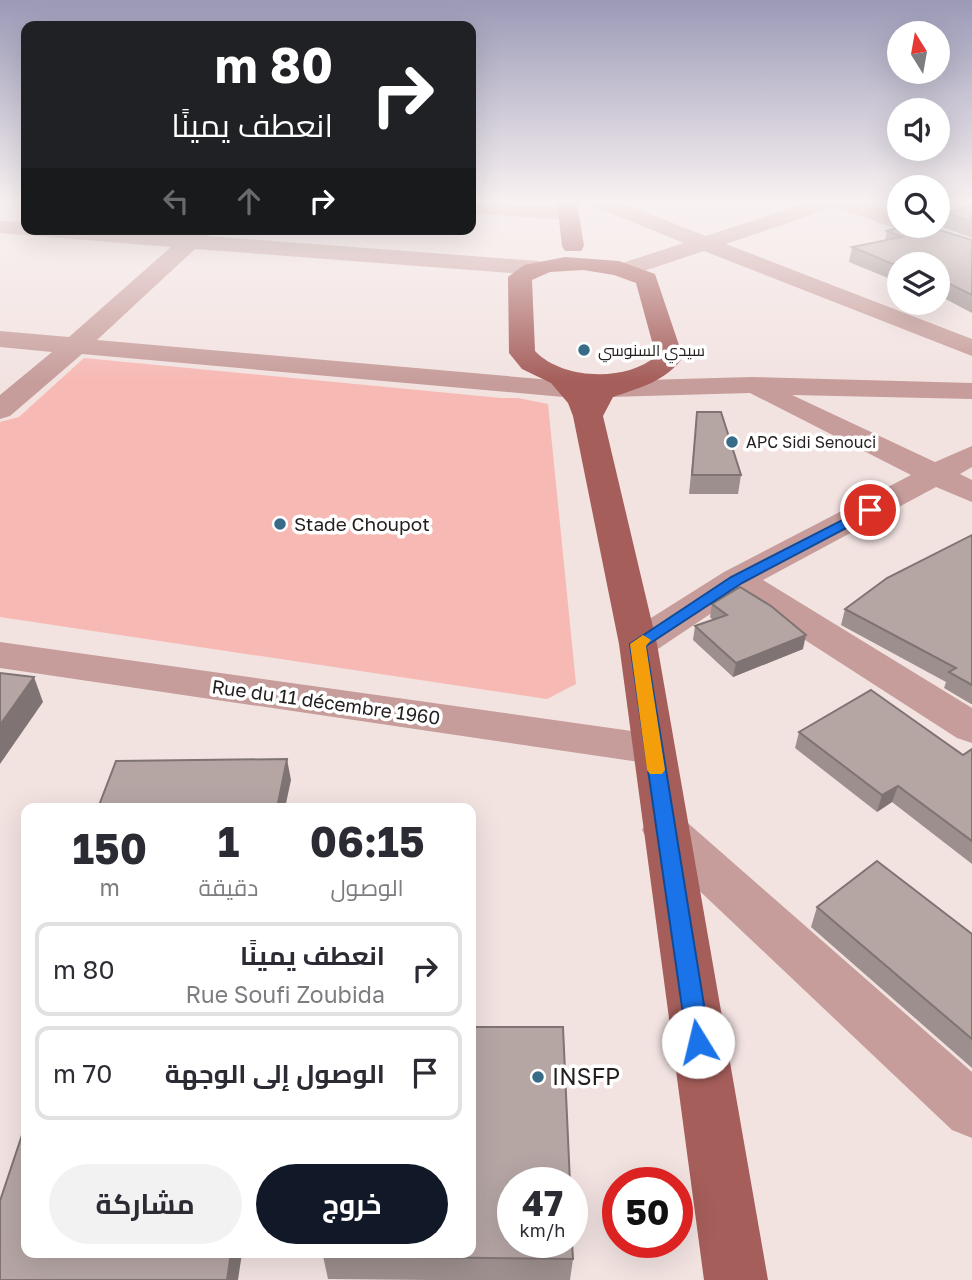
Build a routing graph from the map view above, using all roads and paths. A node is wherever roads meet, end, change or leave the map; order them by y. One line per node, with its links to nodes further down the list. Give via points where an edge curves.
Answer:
1 (168, 262): 10 (street)
2 (487, 262): 7 (street)
3 (556, 262): 7 (main road)
4 (598, 262): 8 (main road)
5 (640, 262): 8 (street)
6 (756, 262): 11 (street)
7 (546, 267): 8 (main road); 17 (main road, via 520,278 522,354 527,362)
8 (617, 268): 12 (main road, via 648,279)
9 (0, 339): 10 (street)
10 (74, 347): 17 (street); 18 (street)
11 (972, 348)
12 (670, 358): 13 (main road, via 661,368); 15 (street)
13 (640, 377): 17 (main road); 17 (main road, via 596,381)
14 (751, 385): 15 (street); 16 (street); 20 (street)
15 (682, 388): 17 (street)
16 (972, 391)
17 (581, 393): 23 (main road)
18 (0, 410)
19 (972, 456): 20 (street)
20 (936, 475): 21 (street); 22 (street)
21 (972, 492)
22 (737, 580): 23 (street); 25 (street)
23 (638, 644): 26 (main road)
24 (0, 655): 26 (street, Rue du 11 décembre 1960)
25 (972, 728)
26 (653, 748): 27 (main road)
27 (665, 830): 28 (street); 29 (main road)
28 (972, 1110)
29 (736, 1280)

